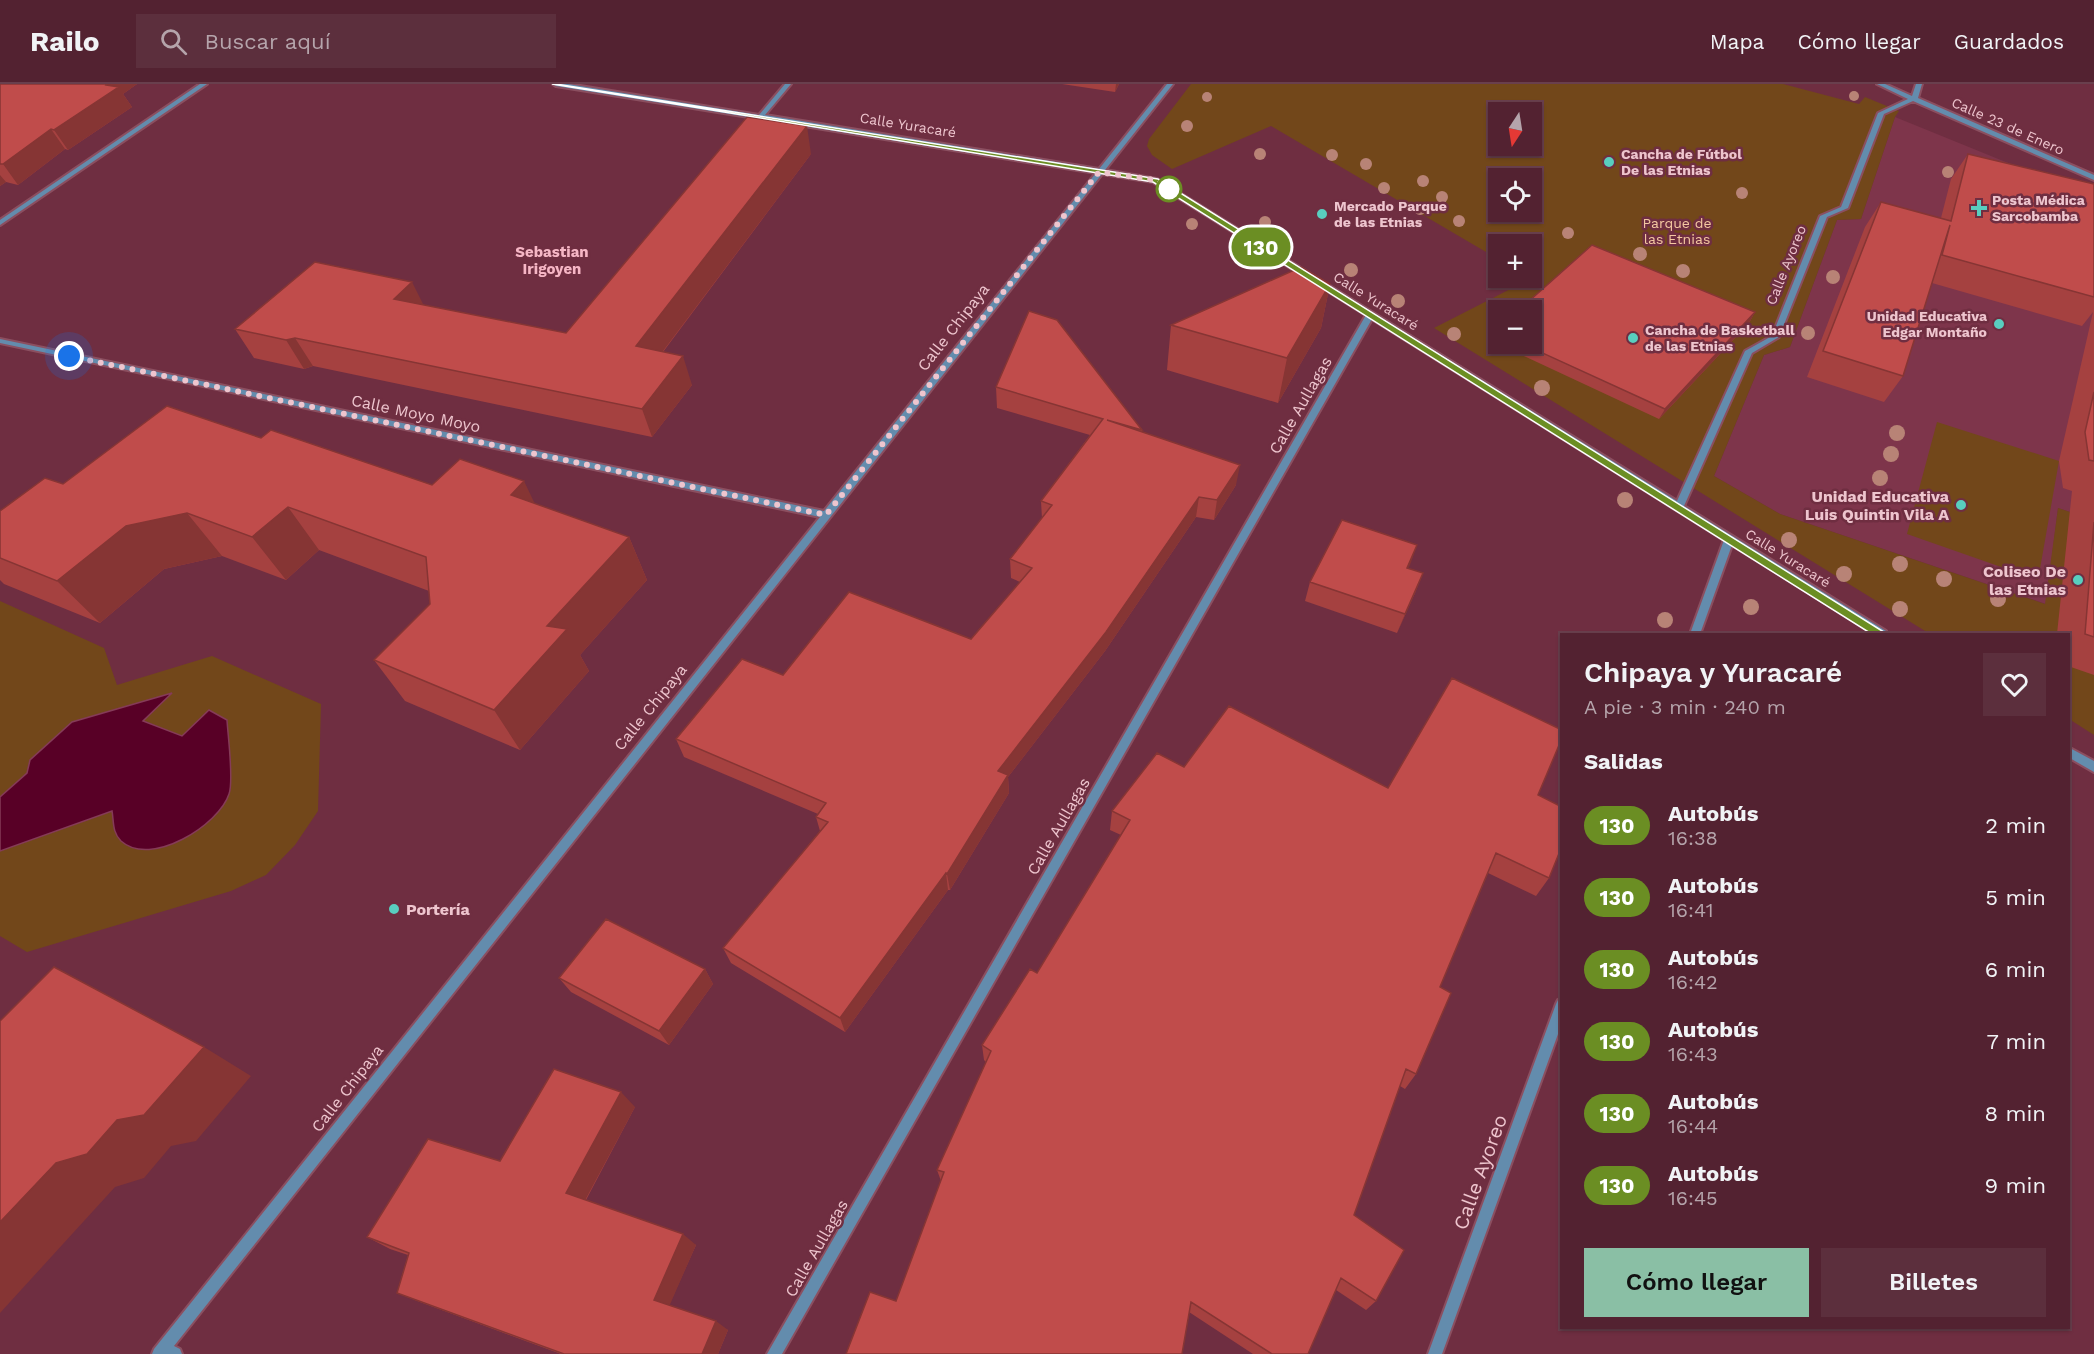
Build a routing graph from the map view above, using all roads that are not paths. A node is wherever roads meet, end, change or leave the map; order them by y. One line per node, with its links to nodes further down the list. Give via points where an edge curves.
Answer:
1 (204, 84): 11 (street)
2 (556, 84): 8 (street, Calle Yuracaré)
3 (788, 84): 8 (street)
4 (1170, 84): 9 (street, Calle Chipaya)
5 (1880, 84): 7 (street, Calle 23 de Enero)
6 (1919, 84): 7 (street)
7 (1915, 98): 10 (street, Calle 23 de Enero); 14 (street, Calle Ayoreo, via 1881,113 1844,208 1824,216 1775,337 1749,351)
8 (760, 117): 9 (street, Calle Yuracaré)
9 (1099, 172): 12 (street, Calle Yuracaré, via 1155,180); 15 (street, Calle Chipaya)
10 (2094, 178)
11 (0, 223)
12 (1370, 315): 14 (street, Calle Yuracaré); 23 (street, Calle Aullagas)
13 (0, 341): 15 (street, Calle Moyo Moyo)
14 (1679, 506): 16 (street, Calle Yuracaré)
15 (826, 515): 22 (street, Calle Chipaya)
16 (1729, 539): 17 (street); 18 (street, Calle Yuracaré)
17 (1695, 633)
18 (1880, 633)
19 (2070, 752): 20 (street)
20 (2094, 767)
21 (1560, 1010): 24 (street, Calle Ayoreo)
22 (166, 1352)
23 (774, 1354)
24 (1435, 1354)

